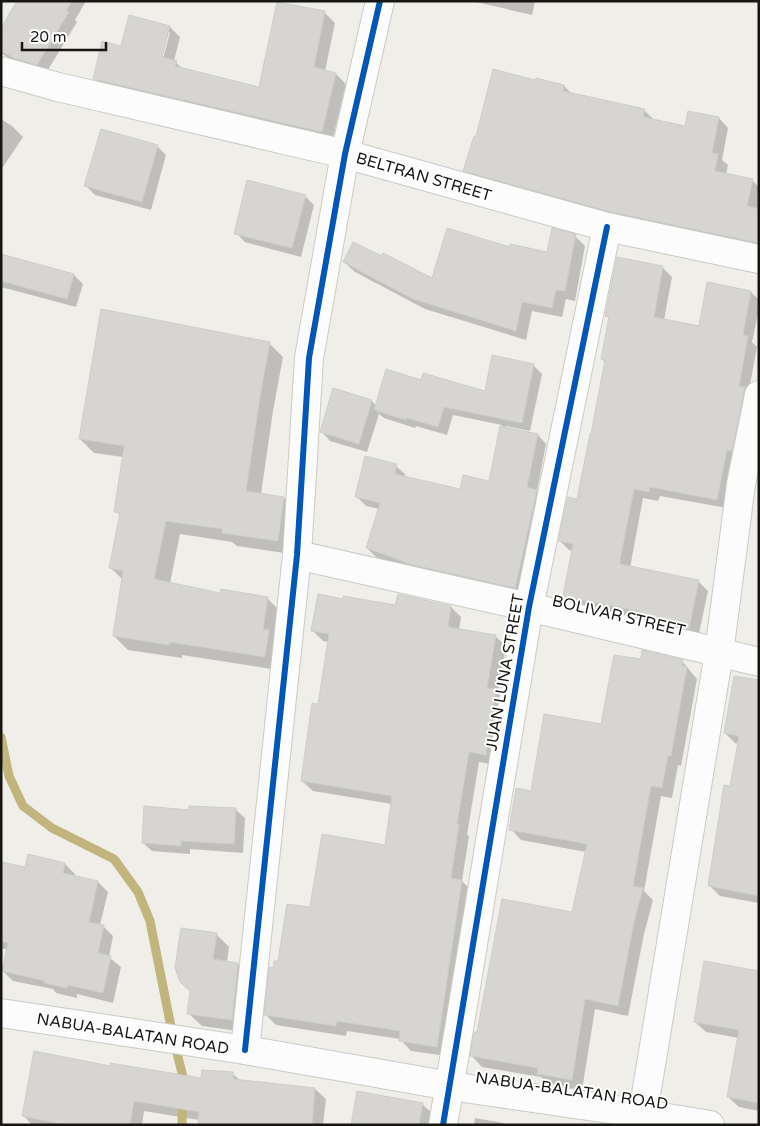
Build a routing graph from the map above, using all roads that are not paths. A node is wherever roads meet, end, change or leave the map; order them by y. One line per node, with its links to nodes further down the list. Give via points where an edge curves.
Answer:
1 (380, 1): 3 (street)
2 (1, 72): 3 (street, BELTRAN STREET)
3 (345, 154): 4 (street, BELTRAN STREET); 7 (street, via 309,358)
4 (607, 227): 5 (street, BELTRAN STREET); 8 (street, JUAN LUNA STREET)
5 (759, 259)
6 (759, 395): 9 (street, via 741,484)
7 (297, 555): 8 (street, BOLIVAR STREET); 12 (street)
8 (529, 607): 9 (street, BOLIVAR STREET); 13 (street, JUAN LUNA STREET)
9 (719, 653): 10 (street, BOLIVAR STREET); 14 (street)
10 (759, 662)
11 (1, 1013): 12 (street, NABUA-BALATAN ROAD)
12 (246, 1050): 13 (street, NABUA-BALATAN ROAD)
13 (450, 1086): 14 (street, NABUA-BALATAN ROAD); 15 (street, JUAN LUNA STREET)
14 (643, 1119): 16 (street, NABUA-BALATAN ROAD)
15 (443, 1125)
16 (710, 1125)

